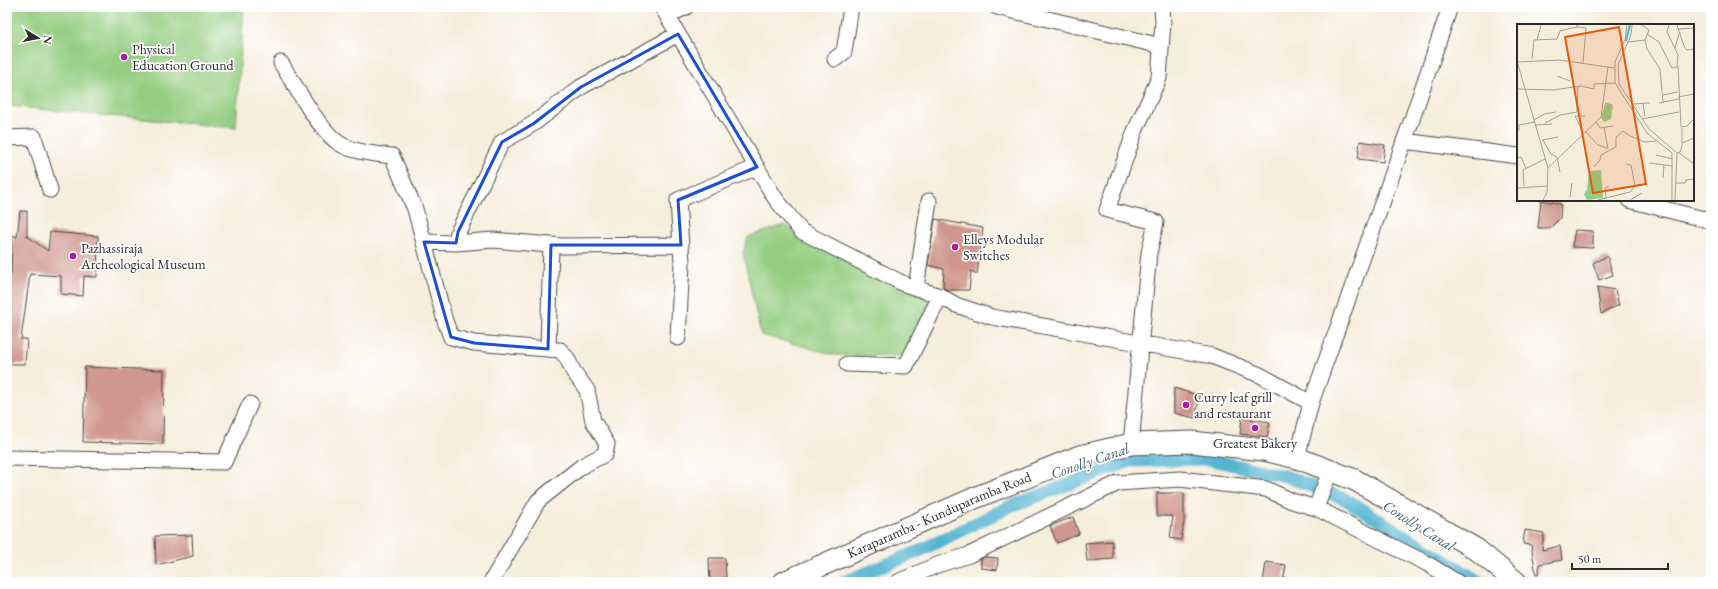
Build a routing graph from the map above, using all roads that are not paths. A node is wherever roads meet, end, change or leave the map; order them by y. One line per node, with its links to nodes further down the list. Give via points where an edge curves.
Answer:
1 (686, 7): 6 (street)
2 (851, 7): 9 (street, via 844,52)
3 (997, 7): 8 (street)
4 (1162, 7): 8 (street)
5 (1450, 7): 12 (street)
6 (664, 12): 7 (street)
7 (678, 34): 14 (street); 20 (street, via 581,87 533,124 502,142 458,232)
8 (1161, 46): 26 (street, via 1159,78 1135,132 1107,210 1156,222 1149,253)
9 (835, 59)
10 (281, 63): 19 (street, via 320,124 336,142 363,153 392,156 416,210)
11 (7, 138): 15 (street, via 34,137)
12 (1404, 141): 13 (street); 30 (street)
13 (1517, 156)
14 (757, 167): 22 (street, via 678,200); 23 (street, via 775,198 801,230)
15 (50, 190)
16 (929, 201): 23 (street)
17 (1633, 201): 18 (street)
18 (1711, 220)
19 (424, 242): 20 (street); 27 (street, via 451,337 474,343)
20 (456, 243): 21 (street, via 493,240)
21 (551, 245): 22 (street); 27 (street)
22 (681, 245): 25 (street)
23 (916, 288): 24 (street)
24 (940, 296): 26 (street, via 956,306 992,317); 28 (street, via 906,366)
25 (678, 338)
26 (1141, 345): 30 (street, via 1212,356 1260,375); 31 (street)
27 (548, 349): 36 (street, via 560,350 588,390 593,421 607,444 605,454 582,466 538,501)
28 (847, 364)
29 (250, 404): 32 (street, via 224,462)
30 (1311, 404): 33 (street)
31 (1131, 444): 33 (main road, Karaparamba - Kunduparamba Road, via 1192,442 1264,450); 37 (main road, Karaparamba - Kunduparamba Road, via 1073,459)
32 (7, 458)
33 (1297, 458): 34 (main road, Karaparamba - Kunduparamba Road)
34 (1330, 470): 35 (street); 40 (main road, Karaparamba - Kunduparamba Road, via 1355,480 1476,549)
35 (1316, 508): 38 (street, via 1266,489 1180,479 1118,483 969,554); 39 (street, via 1428,564)
36 (491, 582)
37 (784, 582)
38 (898, 582)
39 (1457, 582)
40 (1516, 582)

